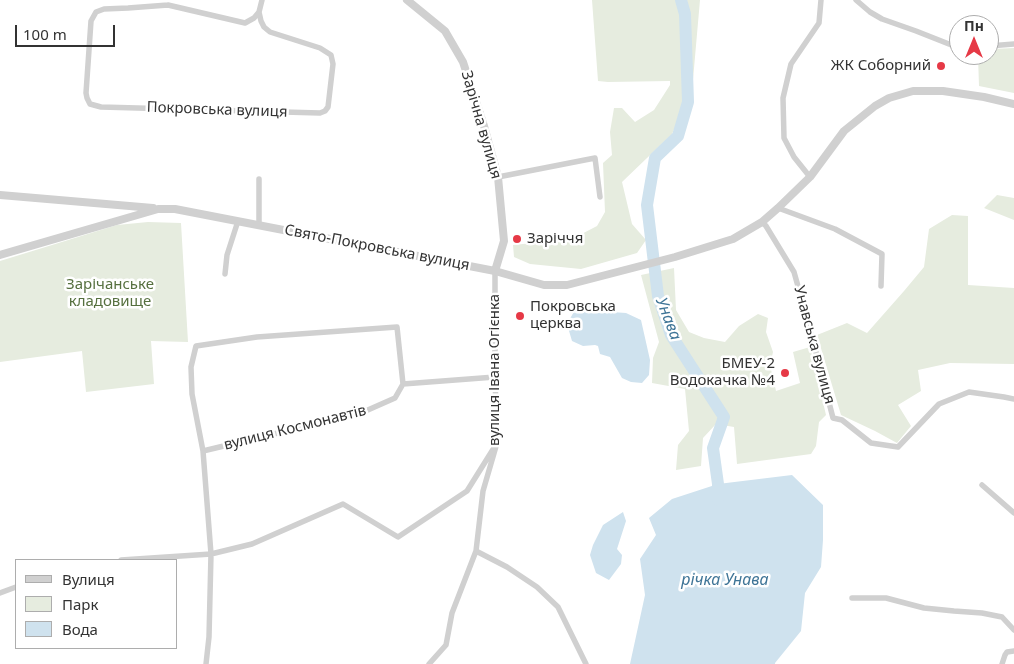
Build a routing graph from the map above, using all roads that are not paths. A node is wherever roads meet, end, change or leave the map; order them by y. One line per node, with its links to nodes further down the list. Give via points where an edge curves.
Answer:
1 (128, 0): 6 (street)
2 (262, 0): 7 (street)
3 (407, 0): 12 (street, Зарічна вулиця, via 445,30 463,62)
4 (821, 0): 13 (street, via 819,23 791,64 783,98 784,138)
5 (856, 0): 8 (street, via 882,19)
6 (128, 8): 7 (street, Покровська вулиця, via 168,5 245,23); 7 (street, Покровська вулиця, via 104,9 96,12 91,21 86,93 90,104 161,109 325,111 328,107 331,55 320,48 270,32 264,27)
7 (259, 12)
8 (949, 44)
9 (1014, 44): 10 (street)
10 (999, 45)
11 (1014, 104): 13 (street, Свято-Покровська вулиця, via 943,91 913,91 889,98 844,131)
12 (498, 177): 16 (street, via 596,158); 23 (street, Зарічна вулиця, via 504,241)
13 (810, 177): 17 (street, Свято-Покровська вулиця)
14 (259, 179): 21 (street)
15 (0, 196): 18 (street, Свято-Покровська вулиця)
16 (600, 198)
17 (778, 208): 20 (street, Свято-Покровська вулиця); 25 (street, via 835,229 882,254)
18 (158, 209): 19 (street, Свято-Покровська вулиця, via 175,209); 22 (street, Свято-Покровська вулиця)
19 (238, 221): 21 (street, Свято-Покровська вулиця); 24 (street, via 227,255)
20 (762, 222): 23 (street, Свято-Покровська вулиця, via 733,239 566,285 544,285); 28 (street, Унавська вулиця, via 794,272 833,418 842,420 871,442 898,447 939,404 969,392)
21 (259, 225): 23 (street, Свято-Покровська вулиця)
22 (0, 255)
23 (495, 272): 26 (street, вулиця Івана Огієнка)
24 (225, 274)
25 (881, 286)
26 (495, 377): 27 (street); 29 (street, вулиця Івана Огієнка)
27 (403, 384): 30 (street, вулиця Космонавтів, via 395,398 362,413); 30 (street, via 397,327 257,337 196,346 191,367 192,394)
28 (1014, 399)
29 (497, 442): 33 (street, вулиця Івана Огієнка, via 483,491); 34 (street, via 467,491 398,537 343,504 252,544)
30 (203, 452): 34 (street)
31 (982, 485): 32 (street)
32 (1014, 513)
33 (476, 551): 42 (street, вулиця Івана Огієнка, via 452,613 446,645); 43 (street, via 537,587 558,607)
34 (211, 554): 35 (street); 41 (street)
35 (136, 559)
36 (15, 587): 37 (street)
37 (0, 593)
38 (852, 598): 39 (street, via 886,598 924,608 982,613 1002,617)
39 (1014, 630)
40 (1014, 651): 44 (street, via 1007,652)
41 (206, 664)
42 (429, 664)
43 (586, 664)
44 (1002, 664)

